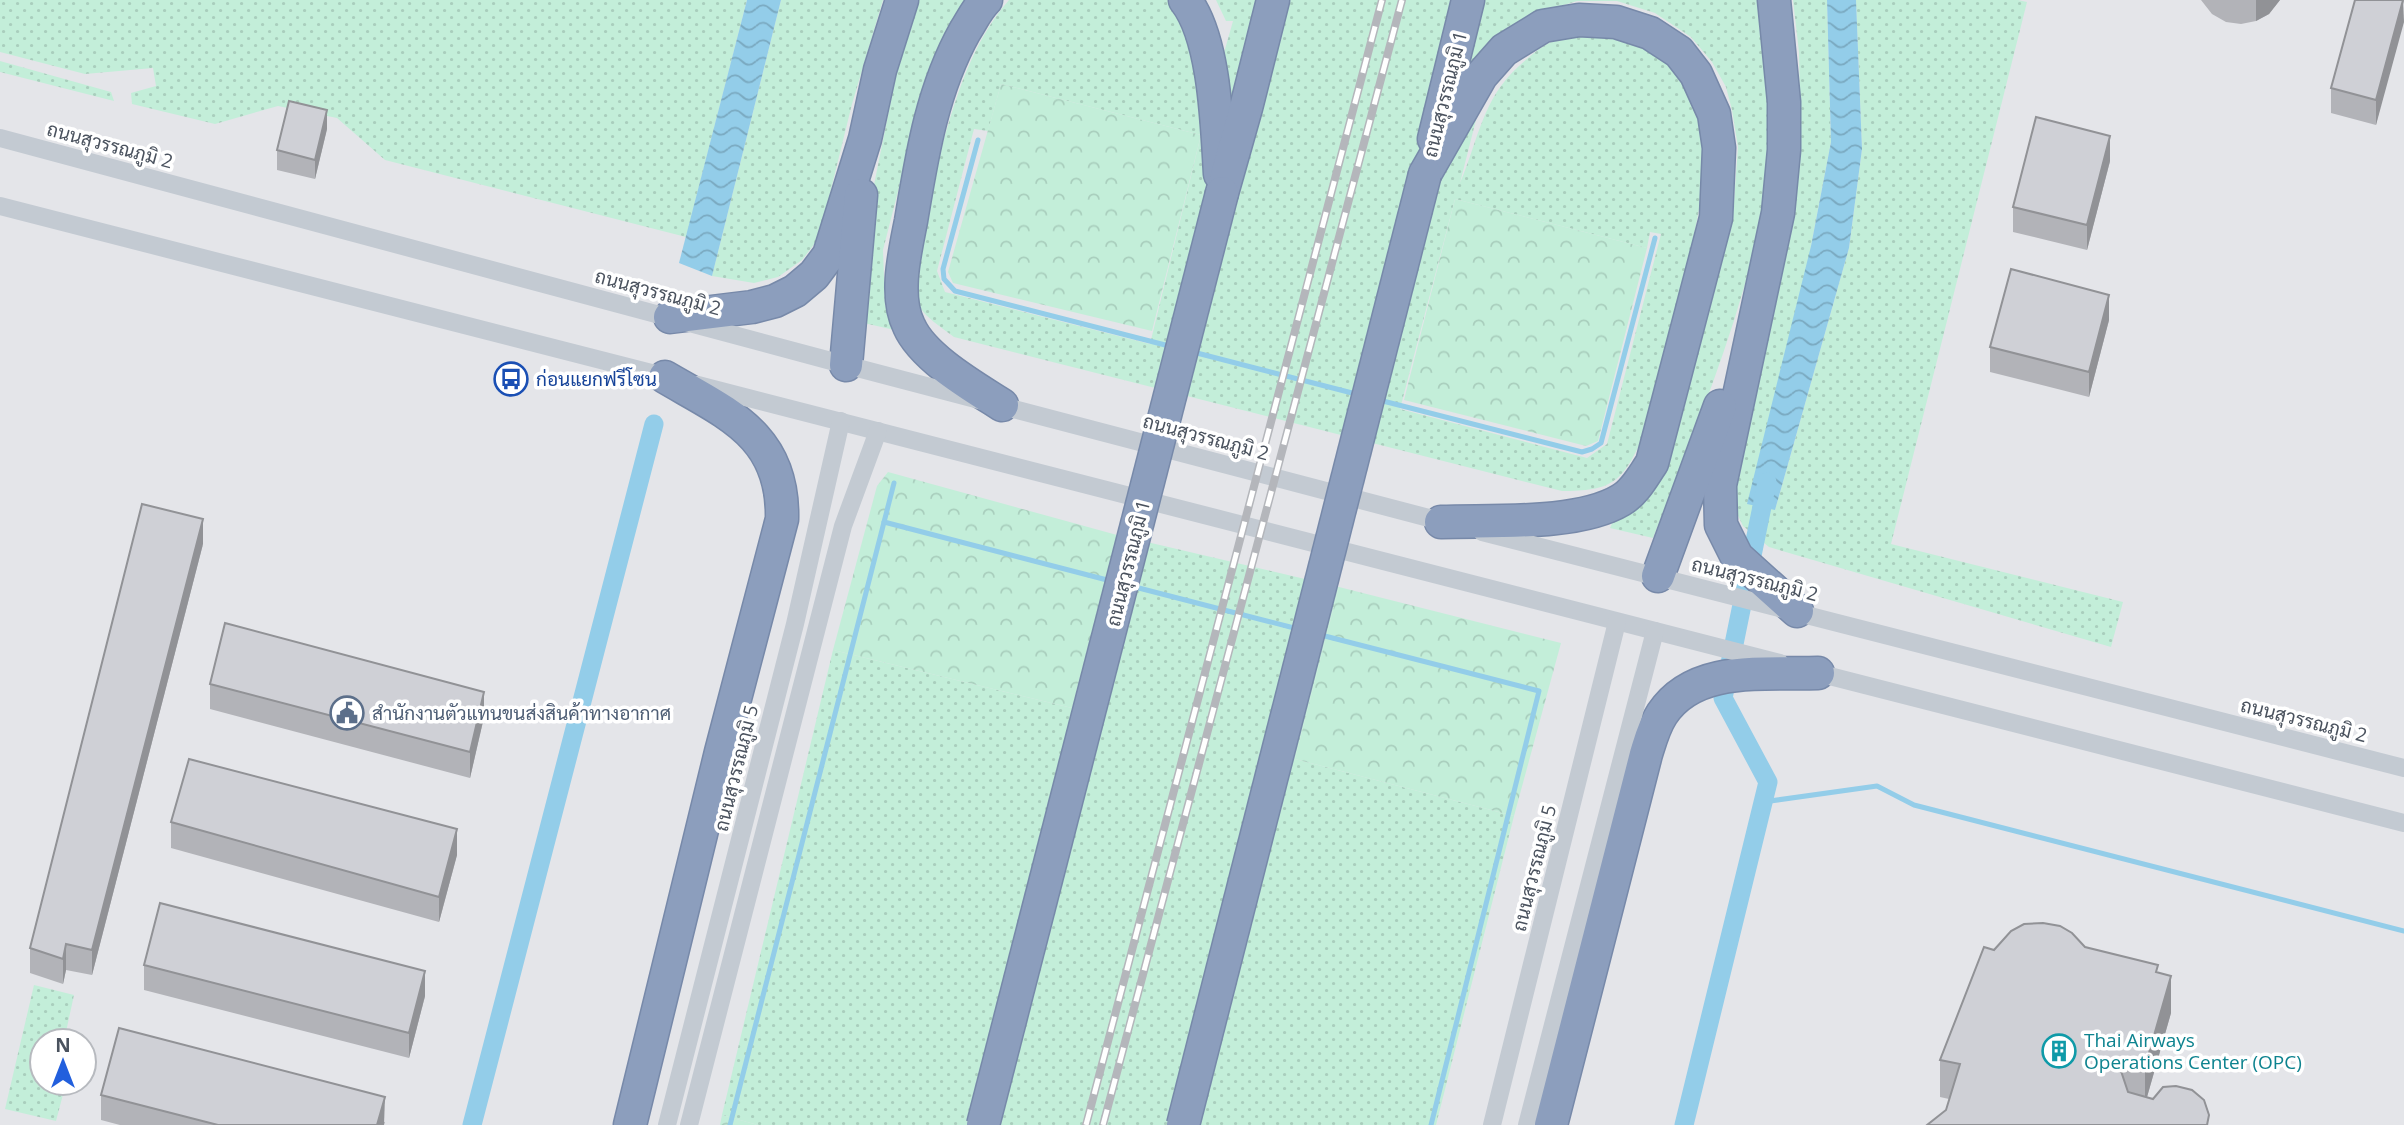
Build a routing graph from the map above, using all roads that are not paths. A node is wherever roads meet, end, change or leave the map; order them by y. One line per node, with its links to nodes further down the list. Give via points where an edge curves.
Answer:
1 (902, 0): 8 (highway, via 880,70)
2 (986, 0): 16 (highway, via 959,42 926,134 902,274 903,301 909,327 946,368)
3 (1185, 0): 10 (highway, via 1193,10 1206,52)
4 (1273, 0): 10 (highway, ถนนสุวรรณภูมิ 1)
5 (1468, 0): 9 (highway, ถนนสุวรรณภูมิ 1)
6 (1774, 0): 12 (highway, via 1784,150 1778,213)
7 (0, 138): 13 (street, ถนนสุวรรณภูมิ 2)
8 (866, 139): 13 (highway, via 829,255 814,275 775,301); 14 (highway)
9 (1425, 174): 19 (highway, via 1481,76 1504,50 1543,26 1578,20 1616,22 1650,33 1679,52 1696,74 1714,114 1718,200 1711,240 1652,463 1621,500 1590,512 1549,519); 31 (highway, ถนนสุวรรณภูมิ 1, bridge)
10 (1222, 193): 30 (highway, ถนนสุวรรณภูมิ 1, bridge)
11 (0, 206): 15 (street)
12 (1761, 296): 20 (highway); 21 (highway, via 1720,485 1721,525 1737,557)
13 (670, 317): 14 (street, ถนนสุวรรณภูมิ 2)
14 (846, 365): 16 (street, ถนนสุวรรณภูมิ 2)
15 (665, 377): 17 (street); 27 (highway, via 722,410 765,447 783,497 779,530)
16 (1002, 405): 19 (street, ถนนสุวรรณภูมิ 2)
17 (841, 421): 18 (street); 28 (street, ถนนสุวรรณภูมิ 5, via 795,624)
18 (878, 431): 22 (street); 29 (street, via 843,526)
19 (1441, 522): 20 (street, ถนนสุวรรณภูมิ 2)
20 (1658, 576): 21 (street, ถนนสุวรรณภูมิ 2)
21 (1797, 611): 25 (street, ถนนสุวรรณภูมิ 2)
22 (1618, 622): 23 (street); 32 (street, ถนนสุวรรณภูมิ 5)
23 (1655, 631): 24 (street); 33 (street)
24 (1818, 673): 26 (street); 34 (highway, via 1726,676 1706,681 1674,699 1662,714 1646,754)
25 (2404, 768)
26 (2404, 823)
27 (630, 1125)
28 (667, 1125)
29 (690, 1125)
30 (983, 1125)
31 (1183, 1125)
32 (1492, 1125)
33 (1527, 1125)
34 (1550, 1125)

